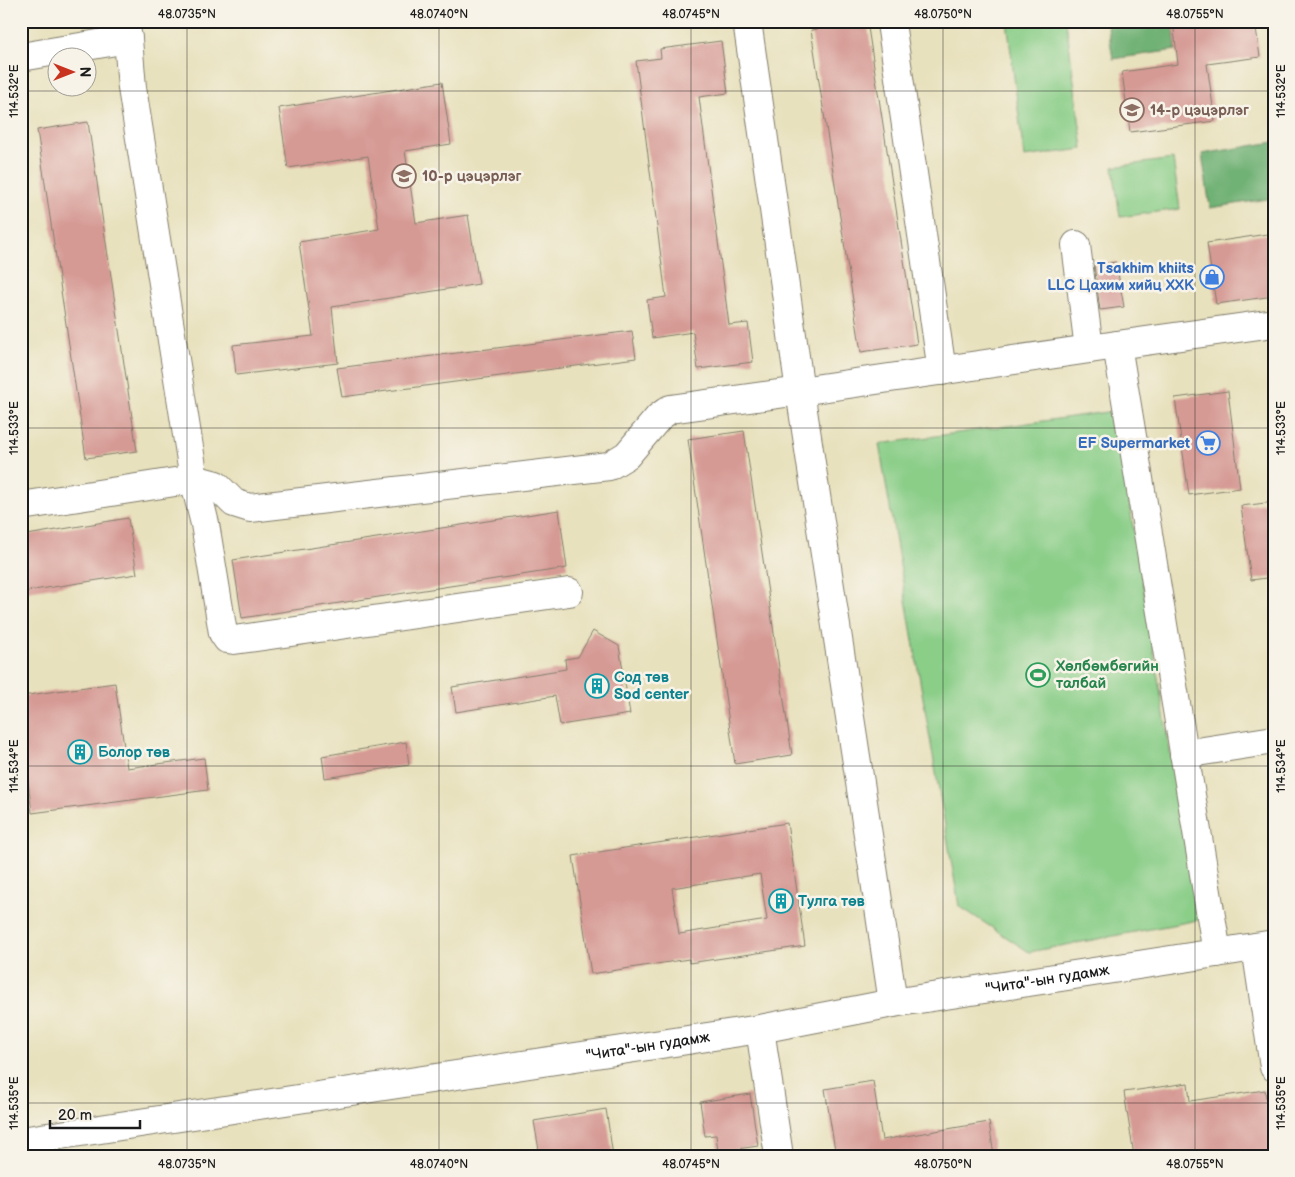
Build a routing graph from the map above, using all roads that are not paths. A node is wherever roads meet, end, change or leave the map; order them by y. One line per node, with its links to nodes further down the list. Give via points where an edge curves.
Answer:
1 (891, 23): 9 (street)
2 (748, 26): 10 (street)
3 (126, 30): 4 (street); 11 (street, via 132,88)
4 (21, 57)
5 (1076, 245): 8 (street)
6 (1274, 323): 7 (street)
7 (1120, 344): 8 (street); 15 (street)
8 (1089, 349): 9 (street)
9 (942, 371): 10 (street)
10 (800, 391): 11 (street, via 670,410 659,417 627,455 609,466 250,508 234,503 216,485); 18 (street)
11 (194, 479): 12 (street); 13 (street, via 226,639)
12 (21, 506)
13 (568, 592)
14 (1274, 740): 15 (street)
15 (1184, 754): 17 (street)
16 (1265, 946): 17 (street, "Чита"-ын гудамж); 20 (street)
17 (1217, 953): 18 (street, "Чита"-ын гудамж)
18 (893, 1003): 19 (street, "Чита"-ын гудамж)
19 (760, 1029): 21 (street, "Чита"-ын гудамж); 22 (street)
20 (1274, 1067)
21 (21, 1141)
22 (779, 1156)

